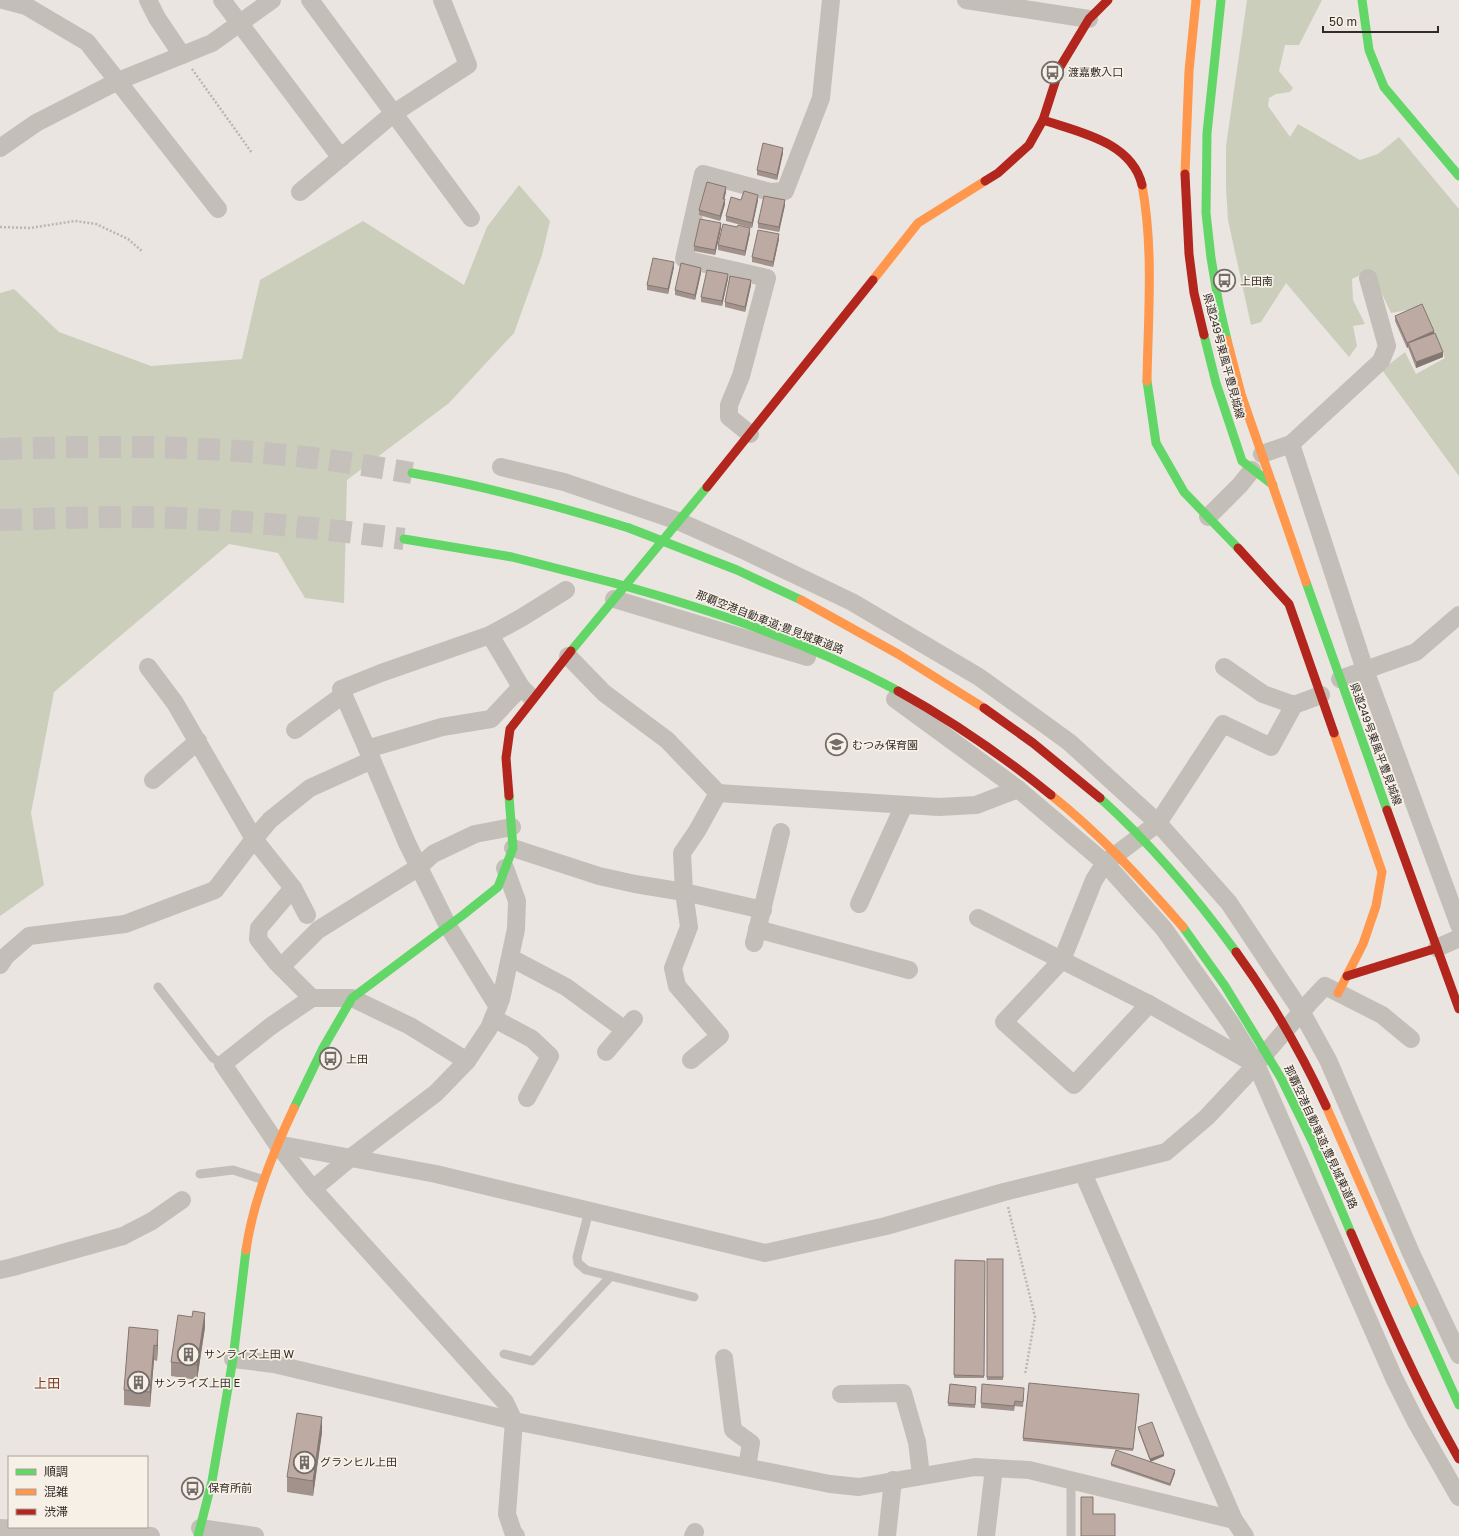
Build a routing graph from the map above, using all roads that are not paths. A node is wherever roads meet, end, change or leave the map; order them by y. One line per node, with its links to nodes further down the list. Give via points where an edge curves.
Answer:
1 (3, 0): 13 (street)
2 (148, 0): 16 (street)
3 (222, 0): 15 (street)
4 (272, 0): 15 (street)
5 (310, 0): 18 (street)
6 (442, 0): 18 (street, via 468,65)
7 (831, 0): 27 (street, via 821,98 785,191 770,192 703,174 684,260 767,278 741,376 729,404 729,417)
8 (966, 0): 14 (street)
9 (1108, 0): 14 (main road)
10 (1196, 0): 31 (main road, 県道249号東風平豊見城線, via 1189,71 1184,181 1189,254 1194,293 1216,383 1242,461)
11 (1221, 0): 29 (main road, 県道249号東風平豊見城線, via 1207,133 1206,213 1211,258 1226,336 1241,394)
12 (1362, 0): 22 (main road, via 1369,50 1384,87)
13 (27, 3): 17 (street, via 87,42)
14 (1089, 19): 19 (main road, via 1060,67)
15 (239, 24): 16 (street, via 212,43); 21 (street)
16 (182, 55): 17 (street)
17 (118, 81): 20 (street, via 36,123); 24 (street)
18 (394, 113): 21 (street); 25 (street)
19 (1043, 120): 27 (main road, via 1029,145 998,173 918,223); 34 (main road, via 1096,138 1116,148 1132,163 1142,183 1150,246 1147,385 1156,443 1184,492)
20 (0, 148)
21 (341, 158): 23 (street)
22 (1459, 176)
23 (300, 192)
24 (218, 209)
25 (471, 218)
26 (1368, 278): 28 (street, via 1387,346 1381,361)
27 (750, 434): 35 (main road)
28 (1291, 444): 29 (street); 44 (street)
29 (1262, 454): 33 (main road, 県道249号東風平豊見城線)
30 (501, 467): 35 (street, via 564,482)
31 (1252, 470): 33 (main road, 県道249号東風平豊見城線); 34 (street)
32 (412, 473): 112 (main road, 那覇空港自動車道;豊見城東道路, bridge, via 462,482 565,508 629,528 720,563 795,597 902,655 962,693 1035,744 1086,785 1183,884 1238,954 1272,1006 1292,1040 1346,1148)
33 (1273, 485): 45 (main road, 県道249号東風平豊見城線)
34 (1208, 517): 48 (main road, via 1289,604)
35 (678, 521): 38 (main road); 57 (street, via 852,602 978,677 1069,742)
36 (404, 540): 38 (main road, 那覇空港自動車道;豊見城東道路, via 512,557)
37 (566, 590): 40 (street)
38 (614, 591): 41 (main road); 54 (street, via 848,672 891,696); 114 (main road, 那覇空港自動車道;豊見城東道路, bridge, via 674,599 747,624 819,652 915,700 1020,769 1112,850 1186,931 1215,970 1269,1056 1292,1098 1402,1348)
39 (1459, 615): 44 (street, via 1416,652)
40 (490, 635): 46 (street); 47 (street, via 341,689)
41 (568, 656): 46 (main road); 55 (street, via 604,693 667,740)
42 (148, 667): 51 (street, via 175,703)
43 (1224, 667): 49 (street, via 1263,694)
44 (1365, 670): 45 (street); 71 (street)
45 (1340, 680): 74 (main road, 県道249号東風平豊見城線)
46 (528, 693): 52 (street, via 491,719 442,727); 58 (main road, via 510,729 506,758)
47 (343, 695): 50 (street); 52 (street)
48 (1321, 695): 49 (street); 80 (main road, via 1382,872 1376,906 1363,944)
49 (1294, 705): 57 (street, via 1271,747 1223,724)
50 (295, 730)
51 (198, 741): 53 (street); 60 (street)
52 (370, 755): 60 (street, via 310,788 270,820); 63 (street)
53 (153, 780)
54 (1018, 789): 56 (street, via 976,804 939,807); 62 (street)
55 (718, 793): 56 (street); 66 (street, via 682,853)
56 (904, 805): 67 (street)
57 (1158, 823): 62 (street); 87 (street, via 1229,903)
58 (512, 827): 61 (main road); 63 (street, via 475,834 433,854)
59 (781, 832): 68 (street)
60 (254, 838): 65 (street); 77 (street, via 216,890 125,924 29,936 6,956)
61 (513, 848): 64 (main road); 66 (street, via 599,876)
62 (1105, 863): 76 (street, via 1094,880); 94 (street, via 1164,929 1230,1022)
63 (419, 867): 72 (street); 78 (street, via 318,930)
64 (505, 868): 72 (main road, via 498,887); 75 (street, via 517,901)
65 (293, 888): 69 (street); 78 (street, via 259,928 258,940)
66 (684, 892): 68 (street); 91 (street, via 689,927 673,968 677,986 720,1036)
67 (859, 904)
68 (763, 910): 79 (street, via 756,936)
69 (307, 915)
70 (978, 918): 76 (street)
71 (1459, 925)
72 (448, 926): 84 (main road); 88 (street)
73 (1459, 938): 74 (street)
74 (1437, 948): 80 (main road); 86 (main road, 県道249号東風平豊見城線)
75 (511, 958): 88 (street, via 501,999); 90 (street, via 629,1024)
76 (1062, 960): 85 (street); 85 (street, via 1004,1022 1074,1085)
77 (0, 966)
78 (280, 967): 83 (street)
79 (909, 970)
80 (1347, 976): 82 (main road)
81 (158, 987): 93 (lane, via 213,1058)
82 (1338, 993): 87 (street, via 1325,986); 89 (street, via 1382,1015)
83 (312, 998): 84 (street); 93 (street)
84 (352, 998): 92 (street, via 410,1026); 96 (main road, via 322,1048)
85 (1149, 1004): 94 (street)
86 (1459, 1009)
87 (1301, 1011): 94 (street); 108 (street, via 1328,1060 1411,1253)
88 (495, 1012): 92 (street, via 489,1028); 95 (street, via 532,1039 550,1056)
89 (1411, 1039)
90 (606, 1052)
91 (691, 1060)
92 (467, 1061): 97 (street, via 436,1093)
93 (223, 1064): 96 (street)
94 (1256, 1064): 98 (street, via 1207,1117 1166,1152); 120 (street, via 1394,1378 1416,1422)
95 (527, 1098)
96 (277, 1144): 97 (street); 100 (main road); 101 (street)
97 (349, 1158): 101 (street); 103 (street, via 436,1174)
98 (1083, 1173): 103 (street, via 1004,1192 886,1226 765,1253); 121 (street)
99 (200, 1174): 100 (lane, via 233,1170)
100 (264, 1180): 110 (main road, via 246,1248)
101 (313, 1189): 113 (street, via 504,1402)
102 (182, 1200): 104 (street, via 152,1221 123,1236)
103 (589, 1210): 105 (lane, via 577,1257 578,1263 586,1270)
104 (0, 1270)
105 (611, 1276): 106 (lane); 107 (lane, via 532,1361)
106 (694, 1296)
107 (504, 1354)
108 (1459, 1355)
109 (724, 1358): 115 (street, via 733,1430 751,1443)
110 (233, 1359): 113 (street, via 274,1364); 123 (main road, via 212,1481)
111 (841, 1394): 117 (street, via 903,1393 917,1442)
112 (1459, 1405)
113 (514, 1421): 115 (street); 126 (street, via 507,1514)
114 (1459, 1459)
115 (747, 1467): 118 (street, via 830,1484 859,1487)
116 (994, 1468): 117 (street, via 975,1467); 119 (street, via 1029,1470); 128 (street)
117 (921, 1475): 118 (street)
118 (893, 1480): 127 (street)
119 (1071, 1480): 121 (street); 129 (lane)
120 (1457, 1489)
121 (1234, 1520): 130 (street)
122 (7, 1531): 124 (street)
123 (199, 1532): 125 (street)
124 (151, 1536)
125 (254, 1536)
126 (516, 1536)
127 (887, 1536)
128 (986, 1536)
129 (1072, 1536)
130 (1245, 1536)

